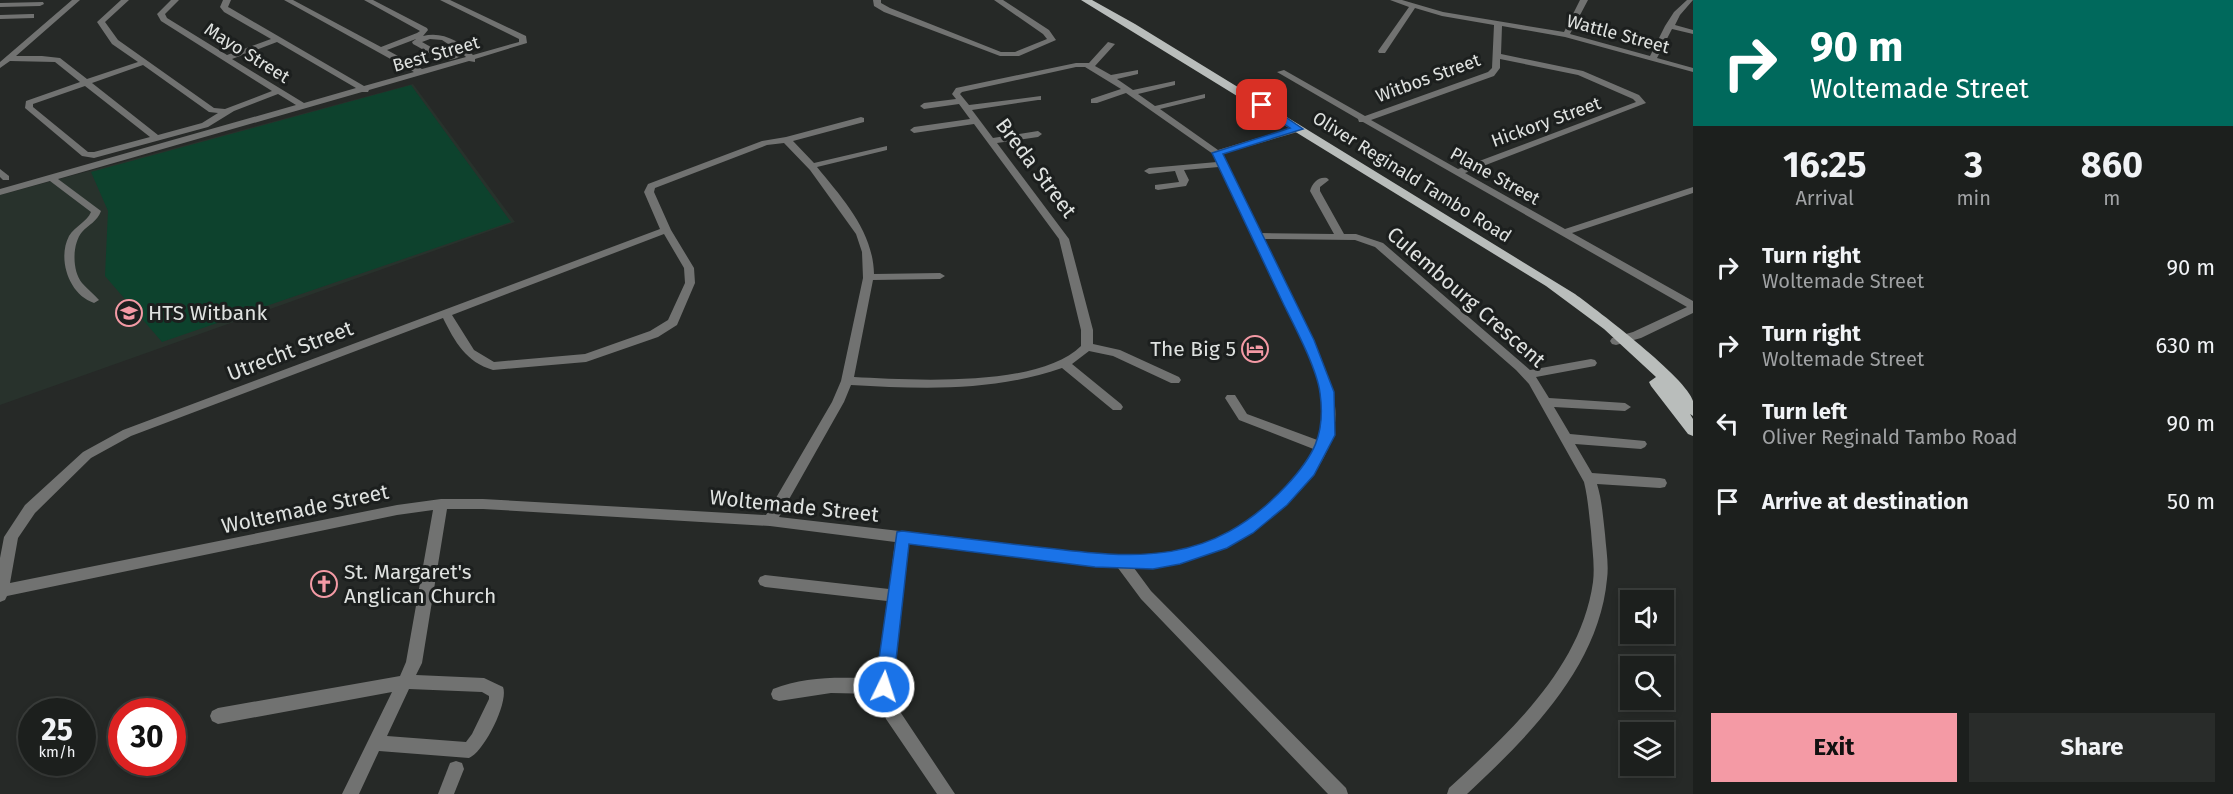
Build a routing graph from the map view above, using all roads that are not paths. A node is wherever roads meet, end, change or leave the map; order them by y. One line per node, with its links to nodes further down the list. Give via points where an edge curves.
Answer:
1 (76, 0): 33 (street)
2 (125, 0): 34 (street, via 101,24 115,42)
3 (175, 0): 31 (street, Mayo Street, via 161,14 164,19)
4 (227, 0): 25 (street, via 227,10)
5 (288, 0): 27 (street)
6 (368, 0): 27 (street, via 424,30)
7 (444, 0): 29 (street, Best Street, via 524,41 519,46)
8 (876, 0): 9 (street, via 887,10 1000,54 1016,54 1052,40)
9 (998, 0)
10 (1085, 0): 18 (main road, Oliver Reginald Tambo Road)
11 (1092, 0): 18 (main road, Oliver Reginald Tambo Road)
12 (1395, 0): 17 (street, Wattle Street)
13 (1584, 0): 24 (street)
14 (1691, 0): 22 (street)
15 (40, 4): 16 (street)
16 (0, 5)
17 (1412, 7): 21 (street, Wattle Street); 28 (street)
18 (1111, 14): 58 (main road, Oliver Reginald Tambo Road)
19 (31, 16): 20 (street)
20 (0, 17)
21 (1498, 24): 24 (street, Wattle Street); 30 (street, Witbos Street)
22 (1669, 26): 23 (street); 32 (street)
23 (1693, 32)
24 (1566, 35): 32 (street, Wattle Street)
25 (279, 39): 31 (street); 44 (street)
26 (1111, 44): 36 (street)
27 (380, 50): 40 (street)
28 (1382, 51)
29 (469, 56): 29 (street, via 438,36 416,42 444,58); 40 (street, Best Street)
30 (1498, 56): 56 (street, Witbos Street, via 1491,75); 69 (street, Hickory Street, via 1580,73 1640,100 1640,105)
31 (227, 58): 45 (street, Mayo Street)
32 (1653, 58): 37 (street, Wattle Street)
33 (8, 59): 35 (street); 42 (street, via 57,60)
34 (144, 62): 42 (street); 54 (street, via 212,110)
35 (0, 66)
36 (1091, 66): 41 (street); 50 (street, via 1076,65 962,88 957,93)
37 (1693, 70)
38 (1135, 72): 41 (street)
39 (1281, 72): 56 (street, Plane Street)
40 (423, 73): 44 (street, Best Street)
41 (1110, 78): 46 (street)
42 (86, 82): 61 (street); 61 (street, via 34,100 29,108 88,155)
43 (1172, 83): 46 (street)
44 (365, 90): 52 (street, Best Street)
45 (279, 91): 52 (street, Mayo Street); 54 (street)
46 (1130, 92): 49 (street); 53 (street)
47 (1202, 96): 53 (street)
48 (1038, 98): 50 (street)
49 (1094, 101)
50 (964, 104): 51 (street); 57 (street, Breda Street)
51 (924, 106)
52 (304, 107): 70 (street, Best Street)
53 (1155, 108): 65 (street)
54 (227, 112): 61 (street, via 213,123)
55 (861, 120): 62 (street)
56 (1362, 120): 69 (street, Plane Street)
57 (976, 121): 59 (street); 63 (street, Breda Street)
58 (1298, 129): 65 (street); 84 (main road, Oliver Reginald Tambo Road, via 1551,283)
59 (914, 130)
60 (1038, 134): 63 (street)
61 (157, 138)
62 (786, 140): 66 (street); 75 (street, via 765,143 652,185 649,192)
63 (992, 141): 85 (street, Breda Street, via 1064,239 1087,330)
64 (884, 148): 66 (street)
65 (1220, 158): 67 (street); 77 (street, Woltemade Street)
66 (811, 166): 80 (street, via 860,232 868,254)
67 (1178, 168): 68 (street); 72 (street, via 1185,180 1183,184)
68 (1149, 171)
69 (1456, 173): 76 (street, Plane Street)
70 (47, 179): 74 (street, Best Street); 81 (street, via 53,179 96,212 73,238 69,254 74,281)
71 (1324, 180): 78 (street, via 1315,191)
72 (1158, 187)
73 (1693, 190): 76 (street)
74 (0, 192)
75 (666, 230): 83 (street, Utrecht Street); 83 (street, via 689,268 690,283 673,322 628,344 586,358 493,366 472,357)
76 (1562, 233): 82 (street, Plane Street)
77 (1256, 236): 78 (street, Culembourg Crescent); 99 (street, Woltemade Street, via 1308,340 1327,392 1328,435)
78 (1340, 236): 88 (street, Culembourg Crescent, via 1362,237 1379,245)
79 (940, 276): 80 (street)
80 (868, 277): 90 (street)
81 (94, 300)
82 (1693, 307): 84 (street)
83 (446, 313): 107 (street, Utrecht Street, via 127,434 87,455 30,508 11,537)
84 (1621, 340): 95 (main road, Oliver Reginald Tambo Road, via 1648,359); 96 (main road, Oliver Reginald Tambo Road)
85 (1087, 346): 86 (street); 89 (street)
86 (1063, 363): 90 (street, via 989,383); 93 (street)
87 (1591, 363): 88 (street)
88 (1527, 375): 92 (street, Culembourg Crescent)
89 (1175, 380)
90 (847, 381): 103 (street)
91 (1231, 398): 99 (street, via 1243,417)
92 (1546, 402): 94 (street); 97 (street, Culembourg Crescent)
93 (1117, 407)
94 (1625, 407)
95 (1693, 410)
96 (1693, 430)
97 (1568, 439): 98 (street); 100 (street, Culembourg Crescent)
98 (1641, 444)
99 (1322, 447): 105 (street, Woltemade Street, via 1309,471 1247,529 1180,557)
100 (1588, 478): 101 (street); 119 (street, Culembourg Crescent, via 1596,499 1601,567 1586,635 1535,713)
101 (1660, 483)
102 (441, 504): 103 (street, Woltemade Street); 107 (street, Woltemade Street); 109 (street, via 416,654)
103 (770, 521): 104 (street, Woltemade Street)
104 (902, 537): 105 (street, Woltemade Street); 108 (street)
105 (1122, 563): 118 (street, via 1146,595)
106 (765, 581): 108 (street)
107 (0, 592)
108 (895, 596): 110 (street)
109 (406, 682): 112 (street); 113 (street); 113 (street, via 484,685 494,689 497,699 478,740 469,750)
110 (884, 687): 111 (street, via 833,684); 115 (street, via 892,714)
111 (779, 694)
112 (218, 716)
113 (375, 743): 116 (street)
114 (456, 769): 117 (street)
115 (941, 792)
116 (350, 794)
117 (446, 794)
118 (1340, 794)
119 (1455, 794)

